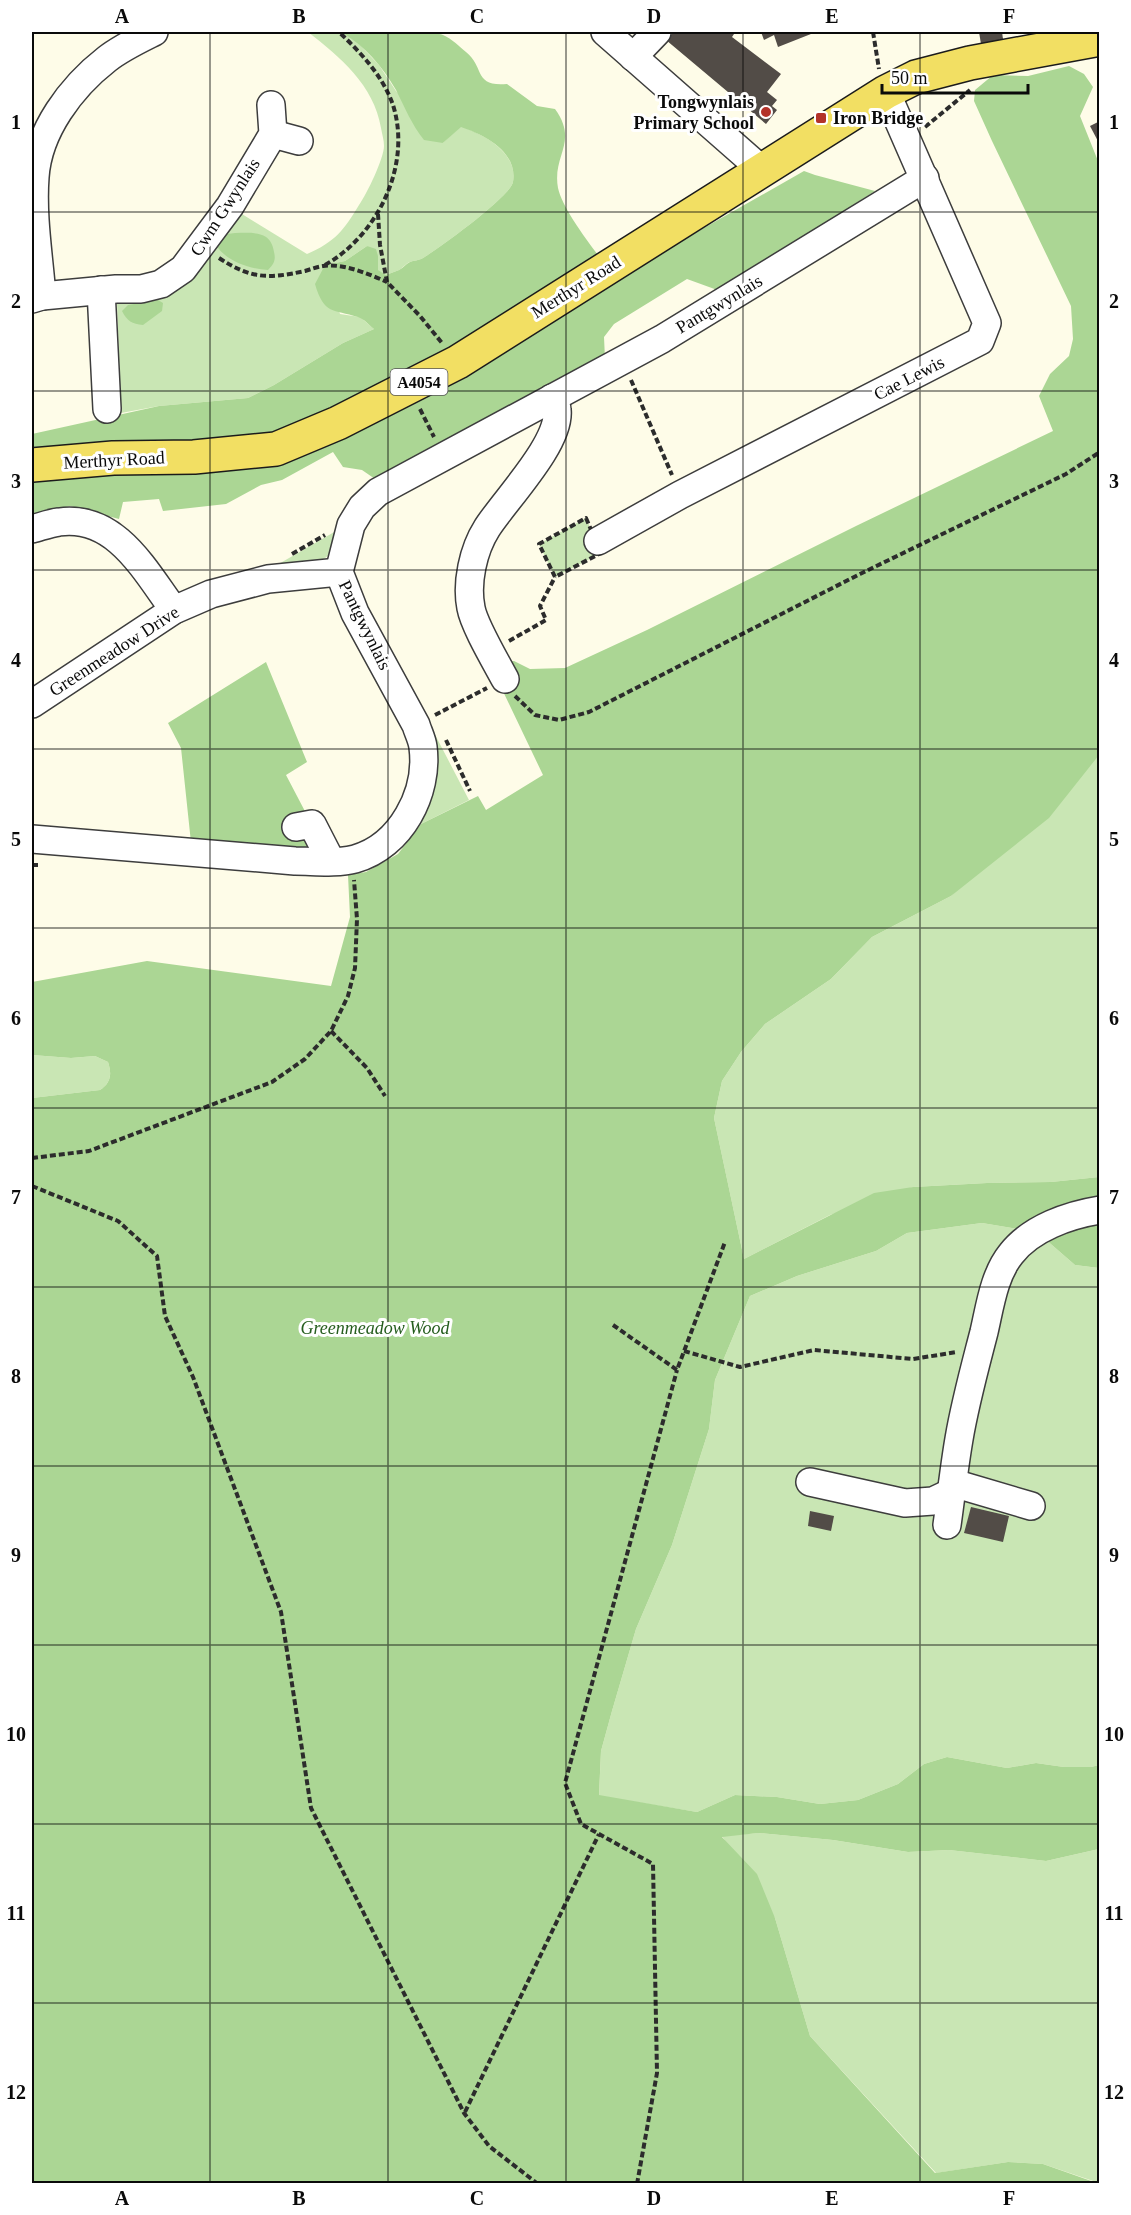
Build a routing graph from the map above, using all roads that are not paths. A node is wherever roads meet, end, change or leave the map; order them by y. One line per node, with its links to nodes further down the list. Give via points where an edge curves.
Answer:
1 (605, 32): 5 (street)
2 (657, 32): 5 (street)
3 (143, 34): 11 (street, via 107,59 77,87 55,118 40,149)
4 (1100, 39): 6 (main road, Merthyr Road / A4054, via 970,63 916,77)
5 (633, 57): 10 (street)
6 (884, 93): 10 (main road, Merthyr Road / A4054); 12 (street, Cae Lewis)
7 (271, 105): 8 (street)
8 (273, 134): 9 (street); 13 (street, Cwm Gwynlais, via 230,206 183,269 161,284)
9 (299, 141)
10 (761, 169): 17 (main road, Merthyr Road / A4054, via 458,362 338,423 276,449)
11 (33, 176): 14 (street)
12 (925, 177): 15 (street, Pantgwynlais, via 662,339); 19 (street, Cae Lewis, via 987,323 980,341)
13 (101, 290): 14 (street, Cwm Gwynlais); 16 (street)
14 (37, 297)
15 (552, 398): 20 (street, Pantgwynlais, via 378,492 351,525); 22 (street, via 558,411 554,430 534,465 486,529 474,556 471,610)
16 (107, 409)
17 (32, 465)
18 (32, 529): 21 (street, via 58,522 79,522 106,531 124,544)
19 (597, 541)
20 (339, 572): 21 (street, Greenmeadow Drive, via 237,586); 26 (street, Pantgwynlais, via 355,613 416,725 424,761 410,817 386,843 369,854)
21 (174, 610): 23 (street, Greenmeadow Drive)
22 (505, 679)
23 (32, 704)
24 (296, 827): 26 (street, via 312,824)
25 (32, 839): 26 (street, Pantgwynlais, via 295,861)
26 (342, 860)
27 (1100, 1210): 29 (street, via 1037,1232 1010,1255 1003,1268 979,1349)
28 (810, 1482): 29 (street, via 905,1503 933,1501)
29 (952, 1487): 30 (street); 31 (street)
30 (1031, 1506)
31 (946, 1525)

